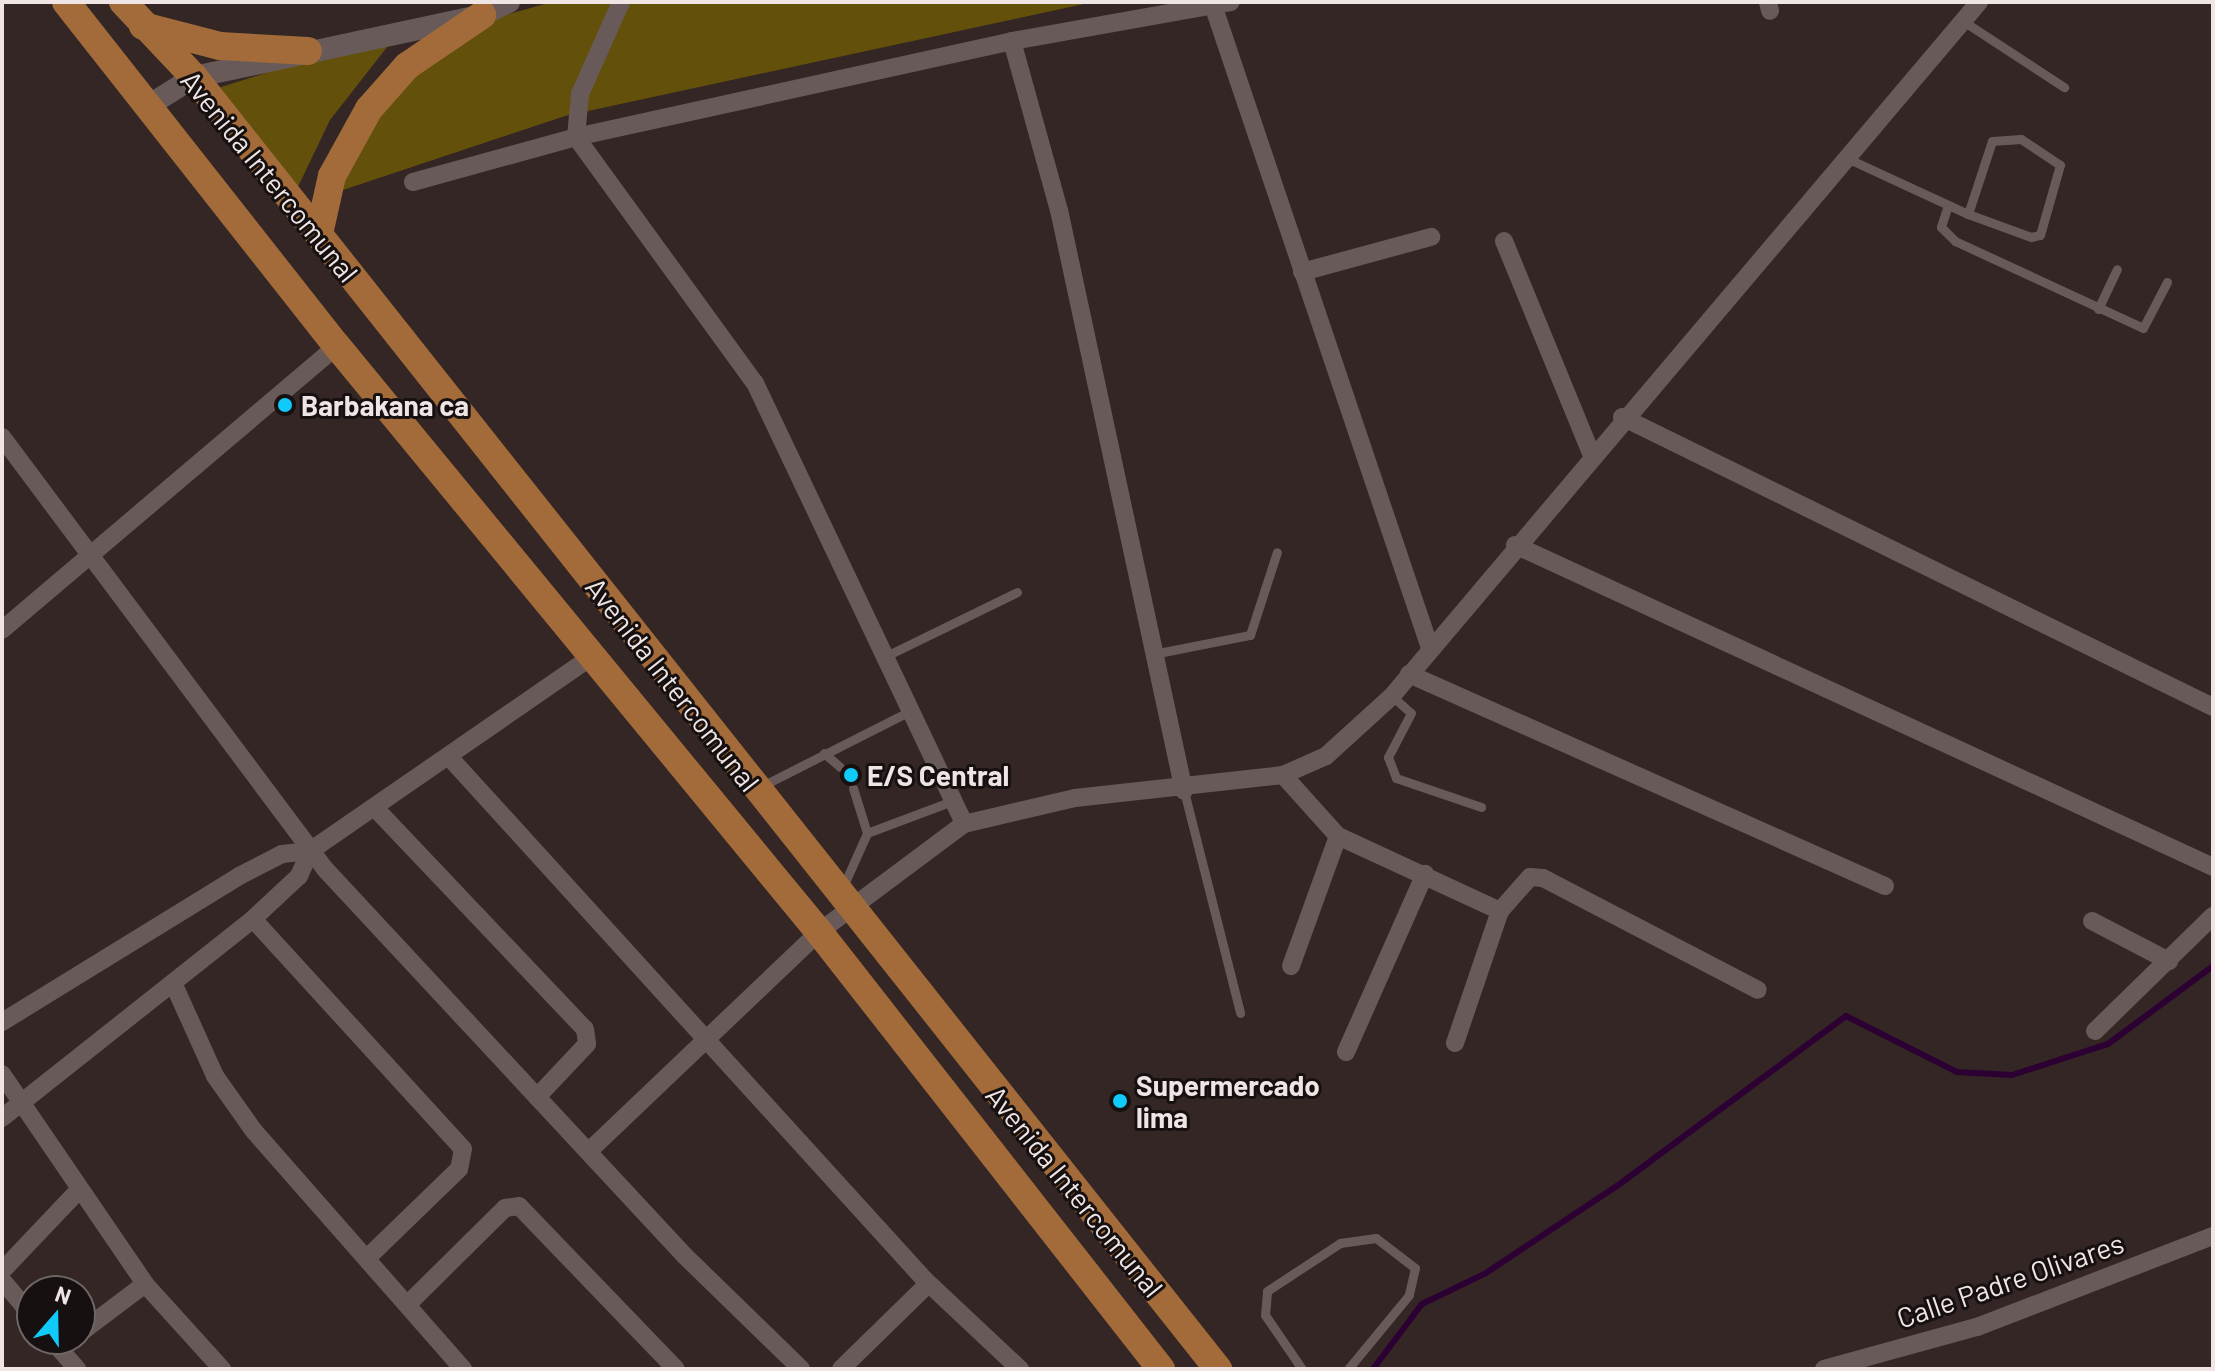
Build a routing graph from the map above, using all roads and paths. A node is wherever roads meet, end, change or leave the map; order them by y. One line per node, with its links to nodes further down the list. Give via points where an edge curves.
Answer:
1 (66, 2): 14 (main road, Avenida Intercomunal)
2 (123, 2): 9 (main road, Avenida Intercomunal)
3 (509, 2): 7 (street)
4 (621, 2): 15 (street, via 580,94)
5 (1979, 2): 8 (street)
6 (1219, 3): 10 (street); 24 (street)
7 (468, 12): 11 (street); 20 (main road, via 407,66 369,109 332,176)
8 (1963, 21): 13 (lane); 16 (street)
9 (142, 26): 11 (main road, via 220,46); 12 (main road, Avenida Intercomunal)
10 (1012, 41): 15 (street); 38 (street, via 1059,210)
11 (308, 51): 12 (street)
12 (194, 77): 14 (street); 20 (main road, Avenida Intercomunal)
13 (2064, 87)
14 (148, 106): 27 (main road, Avenida Intercomunal)
15 (576, 137): 17 (street); 39 (street, via 755,383)
16 (1851, 160): 18 (lane); 28 (street)
17 (413, 182)
18 (1948, 205): 19 (lane); 26 (lane, via 1945,235)
19 (1968, 214): 19 (lane, via 1992,141 2021,139 2060,165 2040,235)
20 (319, 234): 49 (main road, Avenida Intercomunal)
21 (1431, 237): 24 (street)
22 (1504, 241): 30 (street)
23 (2117, 269): 26 (lane)
24 (1302, 272): 36 (street)
25 (2167, 282): 26 (lane, via 2143,328)
26 (2098, 309)
27 (337, 346): 33 (street); 37 (main road, Avenida Intercomunal)
28 (1622, 417): 30 (street); 42 (street)
29 (2, 437): 33 (street)
30 (1592, 456): 31 (street)
31 (1515, 545): 36 (street); 58 (street)
32 (1277, 552): 38 (lane, via 1250,635)
33 (95, 555): 35 (street); 57 (street)
34 (1017, 592): 39 (lane)
35 (2, 630)
36 (1430, 648): 40 (street)
37 (596, 654): 45 (street); 66 (main road, Avenida Intercomunal)
38 (1150, 654): 50 (street)
39 (884, 657): 43 (street)
40 (1409, 674): 41 (street); 60 (street)
41 (1392, 696): 47 (street, via 1326,756); 52 (lane, via 1411,713 1388,757 1396,778)
42 (2213, 707)
43 (910, 711): 44 (lane); 51 (street)
44 (824, 753): 46 (lane); 49 (lane)
45 (450, 758): 53 (street); 74 (street)
46 (840, 767)
47 (1283, 775): 50 (street); 56 (street)
48 (853, 788): 55 (lane)
49 (756, 789): 61 (main road, Avenida Intercomunal)
50 (1184, 791): 54 (street, via 1062,800); 71 (lane)
51 (952, 801): 54 (street); 55 (lane)
52 (1481, 807)
53 (376, 809): 57 (street); 78 (street, via 585,1029 587,1044)
54 (964, 824): 61 (street)
55 (867, 833): 61 (lane)
56 (1338, 836): 59 (street); 68 (street)
57 (310, 851): 64 (street, via 299,876); 72 (street, via 282,854 239,876); 78 (street)
58 (2213, 867)
59 (1425, 874): 62 (street); 76 (street)
60 (1885, 886)
61 (844, 902): 66 (street); 99 (main road, Avenida Intercomunal)
62 (1500, 911): 70 (street, via 1518,883 1543,878); 75 (street)
63 (2213, 916): 67 (street)
64 (253, 919): 69 (street); 84 (street, via 463,1149 459,1169)
65 (2092, 921): 67 (street)
66 (819, 932): 74 (street); 98 (main road, Avenida Intercomunal)
67 (2169, 961): 73 (street)
68 (1291, 966)
69 (174, 985): 79 (street); 84 (street, via 215,1076 254,1131)
70 (1758, 990)
71 (1240, 1013)
72 (2, 1022)
73 (2095, 1031)
74 (708, 1041): 81 (street); 88 (street)
75 (1455, 1043)
76 (1346, 1052)
77 (2, 1074): 79 (street)
78 (537, 1097): 81 (street)
79 (19, 1104): 80 (street); 82 (street)
80 (2, 1118)
81 (589, 1151): 95 (street)
82 (78, 1191): 85 (street); 87 (street)
83 (2213, 1236): 102 (street, Calle Padre Olivares, via 1977,1327)
84 (367, 1258): 90 (street)
85 (2, 1271)
86 (2, 1280): 89 (street)
87 (145, 1284): 91 (street); 92 (street)
88 (928, 1284): 96 (street); 97 (street)
89 (16, 1297)
90 (408, 1304): 93 (street); 94 (street, via 514,1205)
91 (96, 1321)
92 (222, 1369)
93 (463, 1369)
94 (676, 1369)
95 (801, 1369)
96 (841, 1369)
97 (1020, 1369)
98 (1161, 1369)
99 (1218, 1369)
100 (1302, 1369): 101 (lane, via 1265,1315 1267,1291 1340,1243 1376,1238 1415,1268 1409,1295)
101 (1348, 1369)
102 (1824, 1369)

